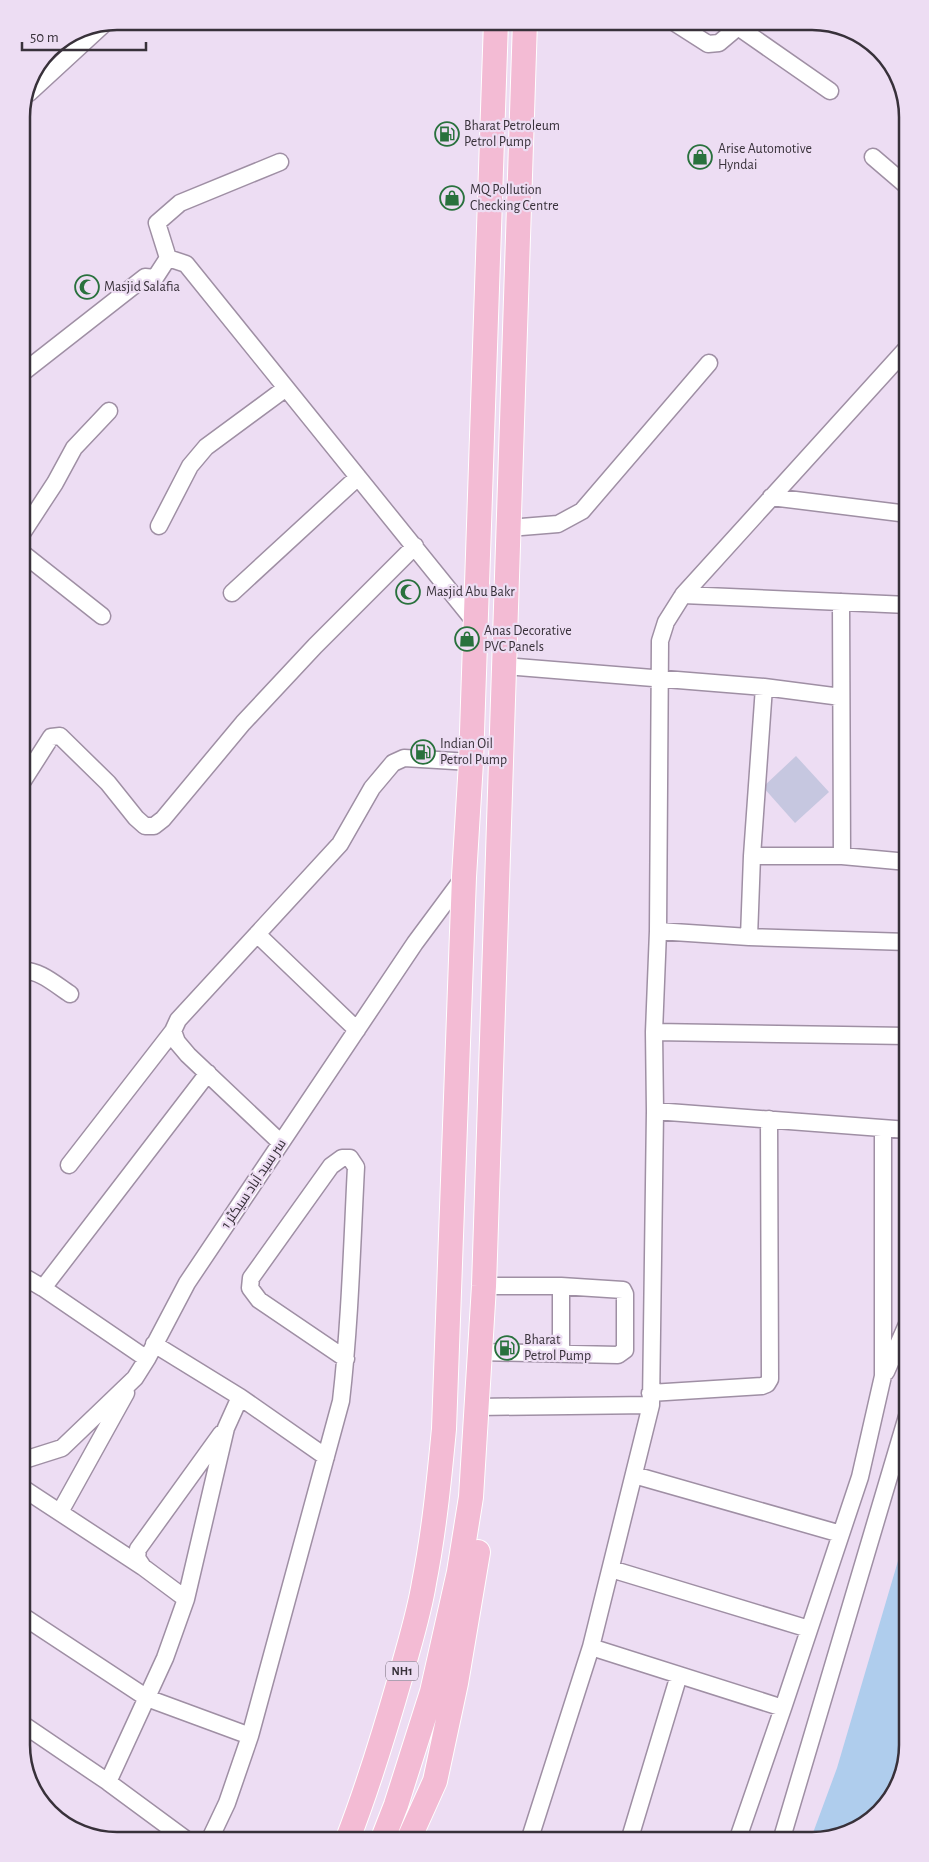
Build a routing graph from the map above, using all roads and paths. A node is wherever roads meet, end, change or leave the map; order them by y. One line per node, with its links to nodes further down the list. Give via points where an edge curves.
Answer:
1 (496, 30): 31 (highway, NH1)
2 (525, 30): 23 (highway, NH1)
3 (686, 30): 4 (street, via 708,44 719,43)
4 (734, 30)
5 (742, 30): 8 (street)
6 (93, 34): 7 (street)
7 (36, 87)
8 (830, 91)
9 (873, 157): 11 (street)
10 (280, 162): 12 (street, via 180,203 157,223)
11 (899, 179)
12 (168, 258): 15 (street, via 155,278 145,277); 16 (street, via 186,264)
13 (899, 357): 19 (street)
14 (710, 363): 23 (street, via 582,511 558,524)
15 (30, 367)
16 (286, 388): 18 (street); 22 (street, via 206,448 190,466)
17 (109, 412): 21 (street, via 74,448)
18 (358, 477): 24 (street); 26 (street)
19 (771, 497): 20 (street); 27 (street)
20 (899, 511)
21 (30, 520)
22 (159, 526)
23 (509, 528): 32 (highway, NH1)
24 (414, 546): 31 (street); 37 (street, via 250,716 154,826 145,826 136,818 108,783 60,736 51,737)
25 (30, 559): 30 (street)
26 (232, 593)
27 (683, 595): 28 (street); 33 (street, via 666,622 660,641)
28 (841, 602): 29 (street); 35 (street)
29 (899, 605)
30 (102, 616)
31 (475, 622): 36 (highway, NH1)
32 (504, 666): 33 (street); 60 (highway, NH1)
33 (660, 678): 34 (street); 42 (street)
34 (764, 688): 35 (street); 38 (street)
35 (842, 697): 39 (street)
36 (471, 762): 41 (highway, NH1); 43 (street, via 404,758 393,763 372,788 340,844)
37 (30, 769)
38 (752, 856): 39 (street); 44 (street)
39 (842, 856): 40 (street)
40 (899, 861)
41 (464, 877): 48 (street, سر سید آباد سیکٹر 1); 76 (highway, NH1)
42 (658, 931): 44 (street); 50 (street)
43 (257, 934): 48 (street); 49 (street, via 178,1020)
44 (750, 936): 45 (street)
45 (899, 942)
46 (30, 970): 47 (street)
47 (70, 994)
48 (357, 1030): 57 (street, سر سید آباد سیکٹر 1)
49 (173, 1031): 52 (street, via 177,1042); 58 (street)
50 (654, 1032): 51 (street); 53 (street)
51 (899, 1036)
52 (208, 1073): 57 (street); 62 (street)
53 (655, 1111): 54 (street); 72 (street)
54 (769, 1119): 55 (street); 72 (street, via 768,1384)
55 (883, 1129): 56 (street); 69 (street)
56 (899, 1130)
57 (281, 1143): 64 (street, سر سید آباد سیکٹر 1, via 187,1283)
58 (69, 1165)
59 (30, 1280): 62 (street)
60 (484, 1286): 61 (street); 65 (highway, NH1)
61 (561, 1286): 66 (street); 66 (street, via 623,1290 625,1294 625,1350 622,1353)
62 (43, 1288): 67 (street)
63 (899, 1342): 69 (street)
64 (154, 1344): 67 (street, سر سید آباد سیکٹر 1); 71 (street)
65 (480, 1352): 66 (street); 73 (highway, NH1)
66 (561, 1354)
67 (147, 1359): 70 (street, سر سید آباد سیکٹر 1)
68 (346, 1359): 68 (street, via 259,1300 250,1288 252,1278 331,1166 342,1158 350,1158 356,1167); 77 (street, via 340,1401)
69 (884, 1376): 83 (street, via 860,1477)
70 (135, 1378): 78 (street, سر سید آباد سیکٹر 1, via 62,1448); 82 (street)
71 (240, 1397): 74 (street); 77 (street)
72 (650, 1399): 73 (street); 80 (street)
73 (477, 1407): 79 (highway, NH1)
74 (226, 1428): 84 (street, via 138,1549 137,1558); 86 (street)
75 (899, 1443): 105 (street)
76 (442, 1456): 98 (highway, via 426,1496 418,1546 366,1759); 99 (highway, NH1, via 424,1585 413,1633 379,1752)
77 (326, 1457): 94 (street)
78 (30, 1458)
79 (474, 1458): 100 (highway, NH1, via 472,1497 459,1572 432,1692); 101 (highway, via 482,1522 474,1584 435,1781)
80 (634, 1474): 83 (street); 85 (street)
81 (30, 1493): 82 (street)
82 (60, 1512): 84 (street)
83 (841, 1534): 88 (street)
84 (143, 1567): 86 (street)
85 (611, 1569): 88 (street); 89 (street)
86 (186, 1599): 91 (street)
87 (30, 1621): 91 (street)
88 (809, 1629): 92 (street)
89 (591, 1648): 90 (street); 102 (street)
90 (679, 1675): 92 (street); 103 (street)
91 (148, 1698): 94 (street); 95 (street)
92 (783, 1708): 104 (street)
93 (30, 1729): 95 (street)
94 (250, 1736): 97 (street)
95 (108, 1782): 96 (street)
96 (176, 1832)
97 (213, 1832)
98 (336, 1832)
99 (350, 1832)
100 (385, 1832)
101 (412, 1832)
102 (532, 1832)
103 (632, 1832)
104 (740, 1832)
105 (784, 1832)

